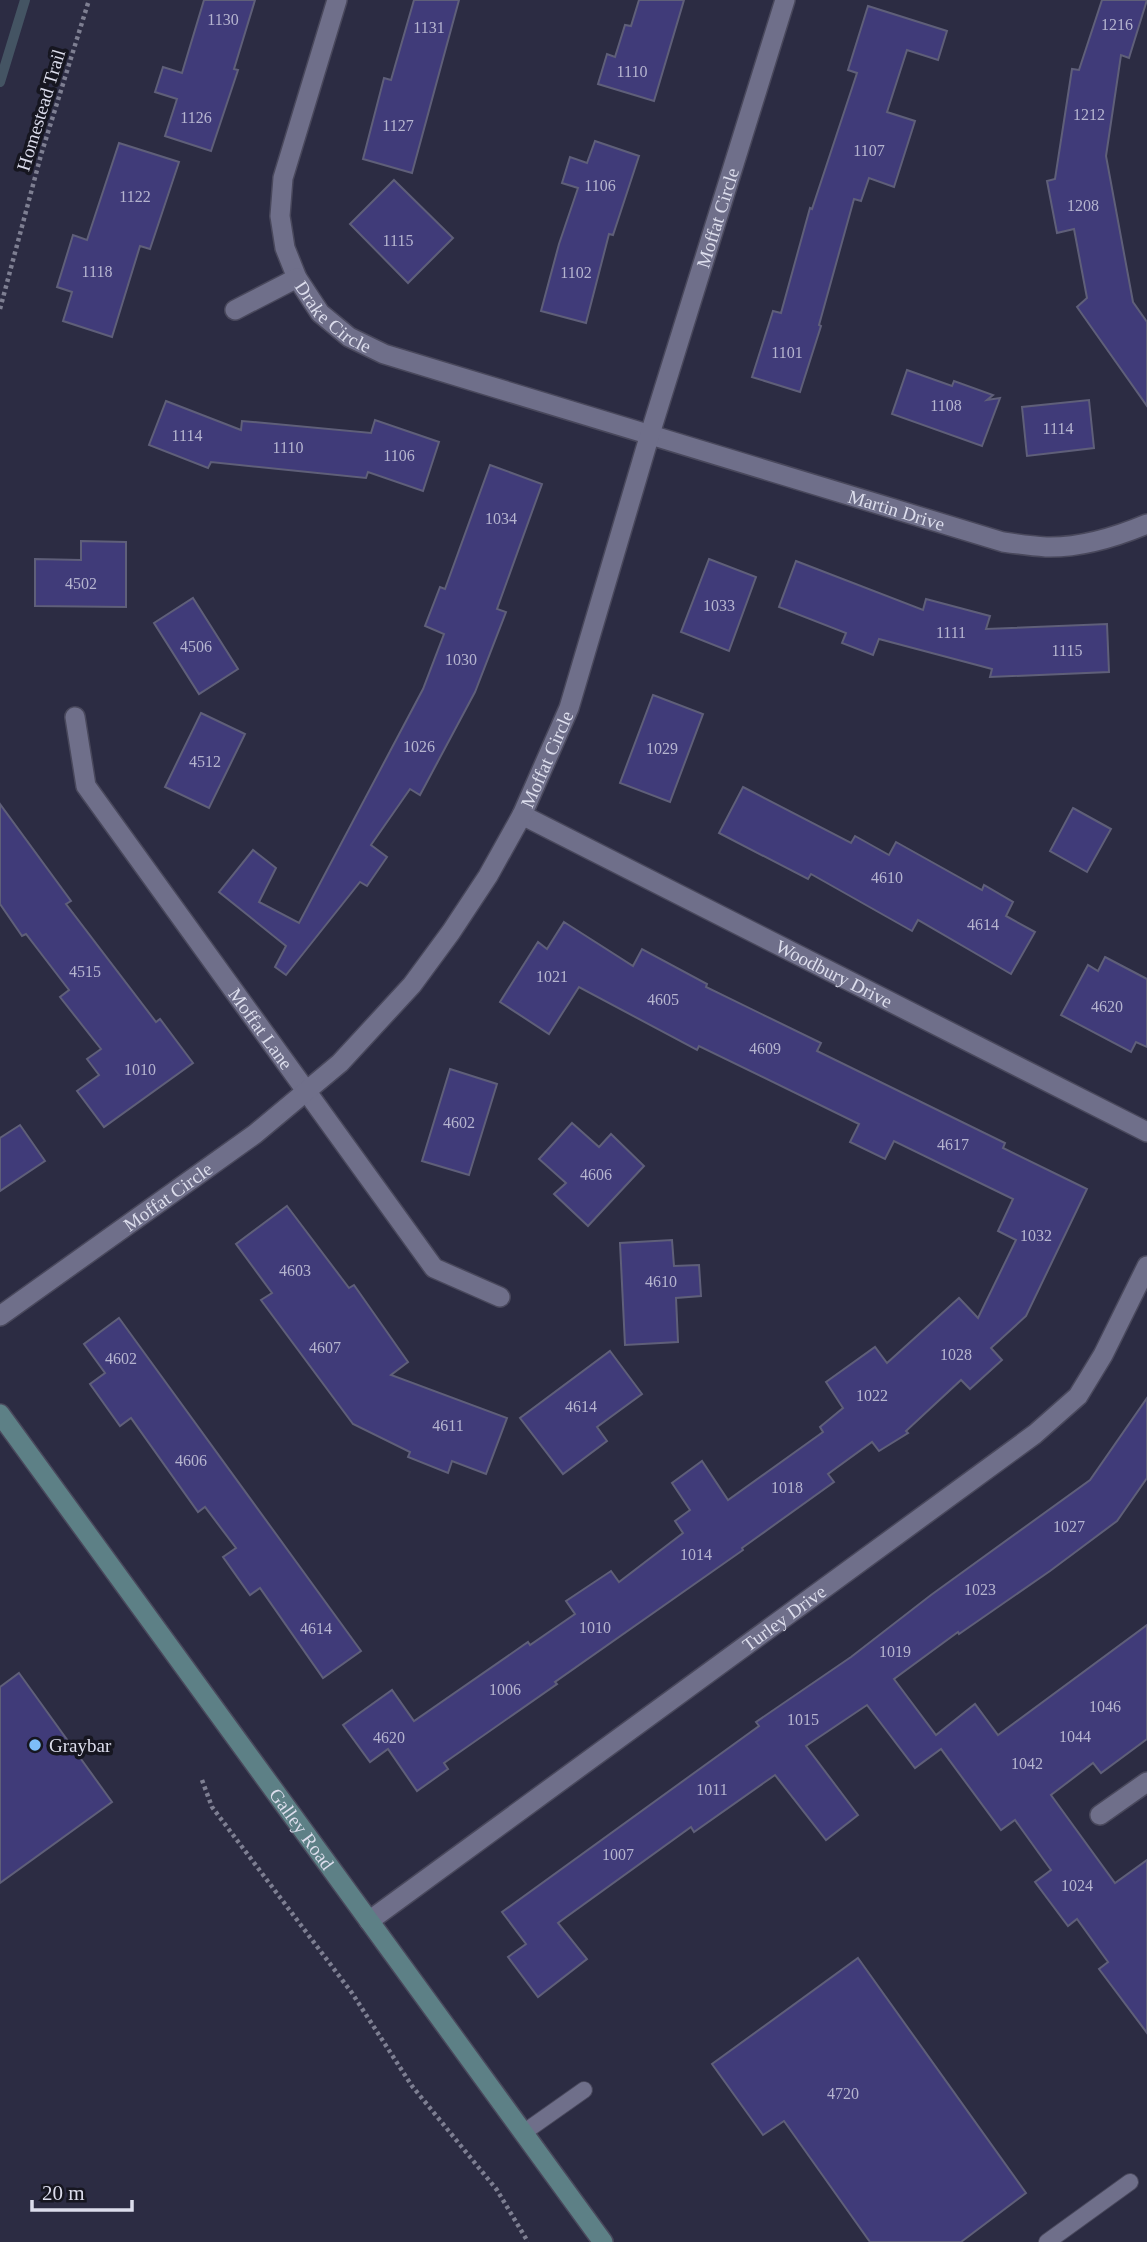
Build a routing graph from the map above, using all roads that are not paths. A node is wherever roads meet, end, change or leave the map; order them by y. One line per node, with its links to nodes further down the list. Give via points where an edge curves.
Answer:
1 (337, 0): 3 (street, Drake Circle, via 283,178 279,216)
2 (785, 0): 5 (street, Moffat Circle)
3 (297, 278): 4 (street); 5 (street, Drake Circle, via 320,313 349,337 384,354)
4 (235, 310)
5 (650, 434): 6 (street, Martin Drive, via 1003,542 1048,547 1085,543); 8 (street, Moffat Circle, via 569,708)
6 (1147, 524)
7 (75, 718): 9 (street, Moffat Lane, via 86,786)
8 (522, 815): 9 (street, Moffat Circle, via 488,876 412,985 340,1063); 10 (street, Woodbury Drive)
9 (306, 1091): 12 (street, Moffat Lane, via 434,1268); 13 (street, Moffat Circle, via 255,1134)
10 (1147, 1132)
11 (1147, 1266): 17 (street, Turley Drive, via 1104,1355 1077,1396 1035,1434)
12 (500, 1297)
13 (0, 1316)
14 (0, 1414): 17 (main road, Galley Road)
15 (1147, 1782): 16 (street)
16 (1100, 1815)
17 (369, 1921): 19 (main road, Galley Road)
18 (584, 2090): 19 (lane)
19 (523, 2133): 21 (main road, Galley Road)
20 (1130, 2182): 22 (lane)
21 (603, 2242)
22 (1047, 2242)

